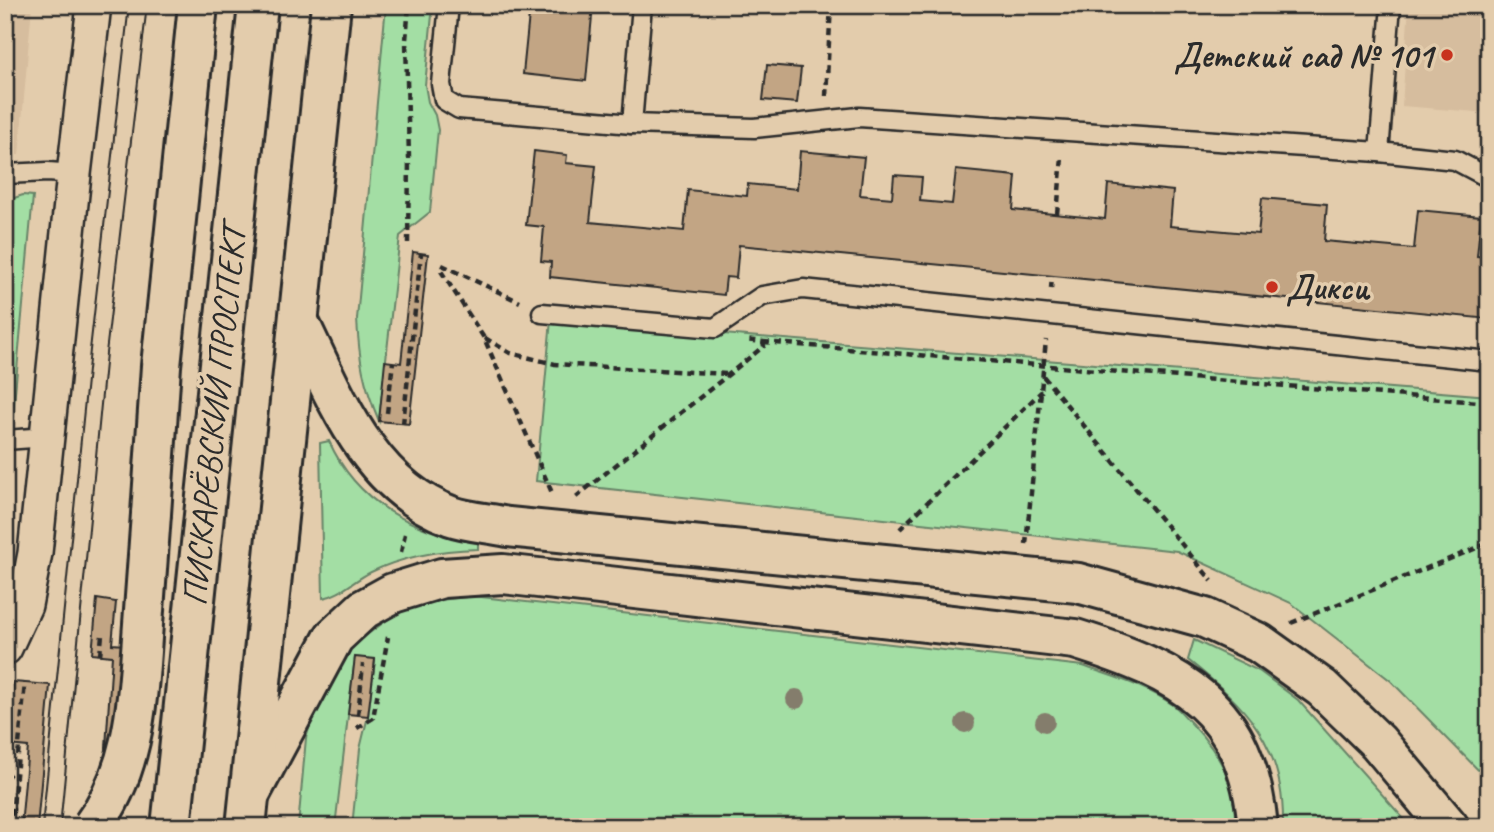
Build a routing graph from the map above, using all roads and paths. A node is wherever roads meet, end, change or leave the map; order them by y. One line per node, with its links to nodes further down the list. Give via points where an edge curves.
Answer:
1 (94, 5): 15 (street)
2 (198, 5): 52 (main road, bridge, via 161,366 136,716 117,784)
3 (258, 5): 53 (main road, ПИСКАРЁВСКИЙ ПРОСПЕКТ)
4 (331, 5): 21 (main road)
5 (409, 5): 18 (path)
6 (449, 5): 11 (lane, via 441,84 444,100 459,109)
7 (642, 5): 11 (lane)
8 (831, 5): 10 (path)
9 (1391, 5): 13 (lane)
10 (825, 121): 11 (lane, via 754,128); 12 (lane, via 859,117)
11 (632, 124)
12 (1065, 132): 13 (lane); 17 (path)
13 (1380, 152): 16 (lane, via 1455,160)
14 (5, 174): 15 (lane)
15 (74, 174): 35 (street)
16 (1489, 178)
17 (1057, 214)
18 (408, 243)
19 (421, 253): 34 (path)
20 (542, 313): 22 (path, via 441,268); 26 (lane, via 715,328 762,296 803,289)
21 (300, 324): 50 (main road); 55 (main road, via 365,449 404,492 451,516 508,527 1079,583 1194,615 1259,643 1322,688 1378,742)
22 (484, 338): 29 (path, via 510,353 555,364); 37 (path)
23 (754, 341): 24 (path)
24 (763, 342): 28 (path); 29 (path, via 764,346)
25 (1045, 350): 28 (path)
26 (1489, 361)
27 (393, 362): 33 (path)
28 (1044, 364): 30 (path); 32 (path)
29 (728, 374): 38 (path)
30 (1044, 376): 31 (path); 42 (path)
31 (1043, 390): 39 (path); 41 (path)
32 (1489, 403)
33 (386, 422)
34 (403, 424)
35 (47, 437): 36 (lane); 44 (street, via 36,553 25,605)
36 (5, 440)
37 (554, 498)
38 (572, 500)
39 (894, 535)
40 (1489, 543): 43 (path)
41 (1026, 550)
42 (1213, 582)
43 (1290, 623)
44 (5, 648)
45 (364, 658): 47 (path)
46 (25, 683): 49 (path)
47 (358, 715)
48 (5, 772): 49 (path)
49 (14, 780): 51 (path)
50 (248, 810): 54 (main road, via 334,637 364,609 393,593 442,578 503,574 1075,639 1129,656 1181,682 1215,712 1239,745 1253,786)
51 (11, 827)
52 (92, 827)
53 (171, 827)
54 (1258, 827)
55 (1449, 827)

